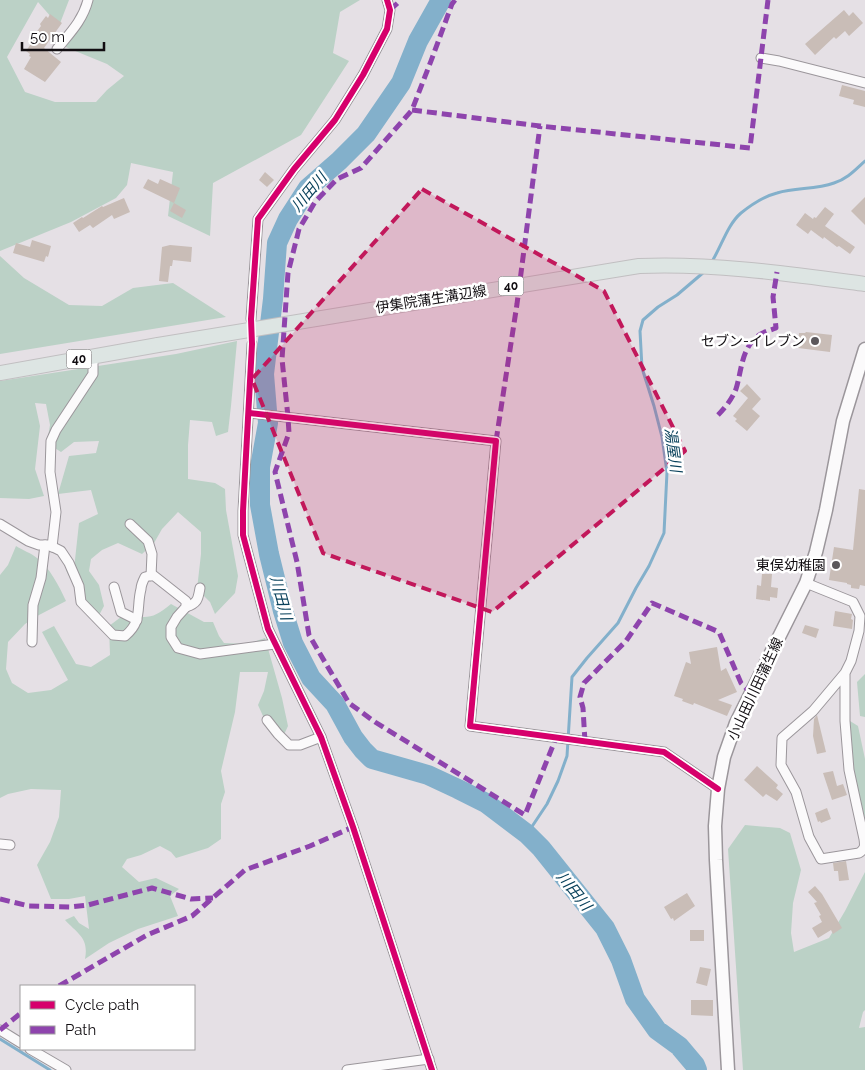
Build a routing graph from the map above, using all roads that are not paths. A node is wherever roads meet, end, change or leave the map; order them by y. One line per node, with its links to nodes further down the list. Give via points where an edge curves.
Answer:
1 (88, 0): 3 (street, via 76,26)
2 (387, 0): 7 (street, via 390,10 387,30 363,75 335,120 258,219)
3 (57, 49)
4 (762, 58): 5 (street)
5 (865, 83)
6 (865, 284): 10 (main road, 伊集院蒲生溝辺線 / 40, bridge, via 777,272 647,265)
7 (251, 319)
8 (252, 344): 12 (street)
9 (865, 350): 17 (main road, 小山田川田蒲生線, via 843,421 826,510)
10 (93, 357): 11 (main road, 伊集院蒲生溝辺線 / 40); 15 (street, via 93,374 51,441 50,472 56,512)
11 (0, 373)
12 (249, 413): 23 (street, via 243,536); 27 (street, via 496,440 470,726 664,752)
13 (0, 524): 15 (street, via 28,541)
14 (130, 524): 16 (street, via 148,541 152,554)
15 (48, 546): 21 (street, via 61,551 70,563 81,602 113,635 125,636); 22 (street, via 33,605)
16 (151, 576): 20 (street, via 186,602); 21 (street, via 145,577 140,589)
17 (806, 583): 24 (street, via 853,602 860,616 851,662); 27 (main road, 小山田川田蒲生線, via 736,724 724,757)
18 (114, 587): 21 (street, via 121,612)
19 (200, 588): 20 (street, via 198,599)
20 (186, 607): 23 (street, via 171,627 170,637 178,648 200,654)
21 (137, 620)
22 (32, 642)
23 (275, 644): 26 (street)
24 (845, 673): 24 (street, via 813,711 782,738 780,765 796,792 809,837 821,859 859,853 865,846 849,770)
25 (267, 720): 26 (street, via 289,745 300,745)
26 (321, 737): 33 (street)
27 (718, 789): 37 (main road, 小山田川田蒲生線, via 716,860)
28 (0, 844): 29 (street)
29 (10, 845)
30 (0, 1030): 31 (street)
31 (20, 1042)
32 (32, 1050): 34 (street)
33 (428, 1059): 35 (street); 36 (street)
34 (66, 1070)
35 (347, 1070)
36 (432, 1070)
37 (728, 1070)

